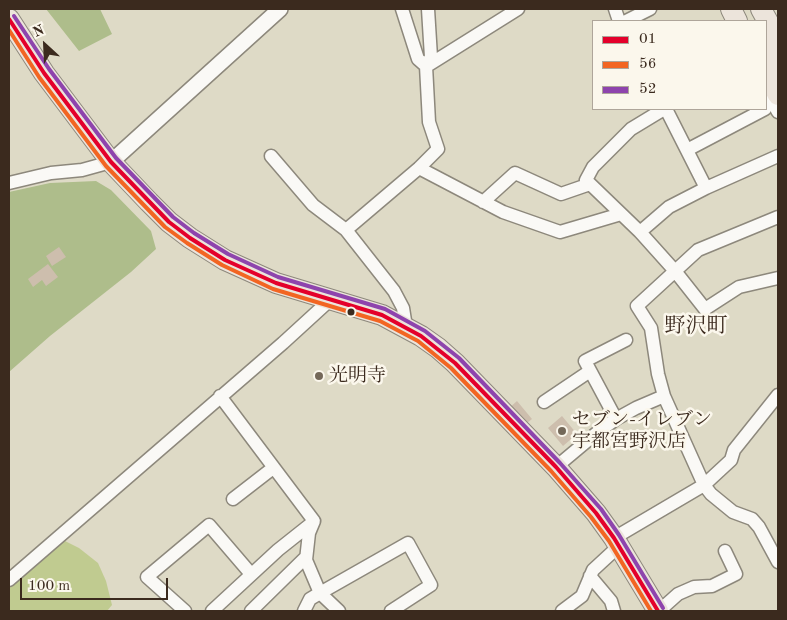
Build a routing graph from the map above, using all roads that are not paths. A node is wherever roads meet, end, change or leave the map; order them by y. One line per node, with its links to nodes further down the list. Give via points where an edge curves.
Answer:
1 (280, 9): 30 (street)
2 (402, 9): 19 (street, via 418,60)
3 (428, 9): 19 (street, via 431,57)
4 (518, 9): 19 (street)
5 (650, 9): 13 (street)
6 (720, 9): 14 (street)
7 (731, 9): 15 (highway)
8 (746, 9): 16 (highway)
9 (761, 9): 17 (highway)
10 (774, 9): 11 (highway)
11 (778, 17)
12 (9, 19): 30 (highway, via 44,73)
13 (628, 20)
14 (726, 20)
15 (737, 20)
16 (752, 20)
17 (778, 40)
18 (767, 47): 20 (highway)
19 (426, 66): 31 (street, via 428,122 438,149)
20 (778, 68)
21 (767, 78): 23 (highway)
22 (767, 94): 23 (street)
23 (772, 106)
24 (663, 110): 33 (street, via 631,129 593,167 586,180)
25 (666, 110): 27 (street)
26 (764, 110): 27 (street)
27 (687, 150): 34 (street)
28 (271, 156): 38 (street, via 313,205)
29 (778, 156): 34 (street)
30 (111, 162): 32 (street); 42 (highway, via 169,222 207,249 276,283)
31 (419, 168): 35 (street); 38 (street)
32 (9, 183)
33 (590, 184): 35 (street, via 561,194 515,173); 36 (street)
34 (706, 188): 39 (street, via 668,207)
35 (483, 202): 36 (street, via 560,232)
36 (621, 214): 39 (street)
37 (778, 217): 40 (street, via 698,250)
38 (346, 230): 43 (street, via 394,291 404,308)
39 (640, 232): 40 (street)
40 (675, 271): 41 (street, via 705,309 739,287); 48 (street, via 637,306 650,328)
41 (778, 278)
42 (330, 300): 43 (highway, via 382,315); 47 (street)
43 (406, 327): 51 (highway, via 455,363)
44 (626, 340): 45 (street, via 585,362)
45 (590, 371): 49 (street); 50 (street)
46 (778, 395): 53 (street, via 734,450 731,460)
47 (220, 396): 52 (street); 62 (street)
48 (664, 396): 50 (street); 53 (street)
49 (544, 402)
50 (616, 419): 51 (street)
51 (556, 467): 56 (highway)
52 (273, 468): 54 (street); 55 (street)
53 (704, 485): 56 (street); 59 (street, via 733,512 752,519)
54 (232, 499)
55 (314, 521): 58 (street, via 308,533); 60 (street)
56 (617, 542): 61 (street); 72 (highway)
57 (725, 551): 72 (street, via 736,574 712,586 694,587 678,594)
58 (306, 558): 63 (street); 66 (street)
59 (778, 562)
60 (252, 574): 64 (street, via 209,525 147,576); 65 (street)
61 (590, 576): 70 (street, via 582,596); 71 (street)
62 (9, 580)
63 (320, 593): 67 (street, via 310,599); 68 (street); 69 (street, via 408,543 431,585)
64 (185, 611)
65 (212, 611)
66 (250, 611)
67 (304, 611)
68 (339, 611)
69 (390, 611)
70 (562, 611)
71 (614, 611)
72 (658, 611)

